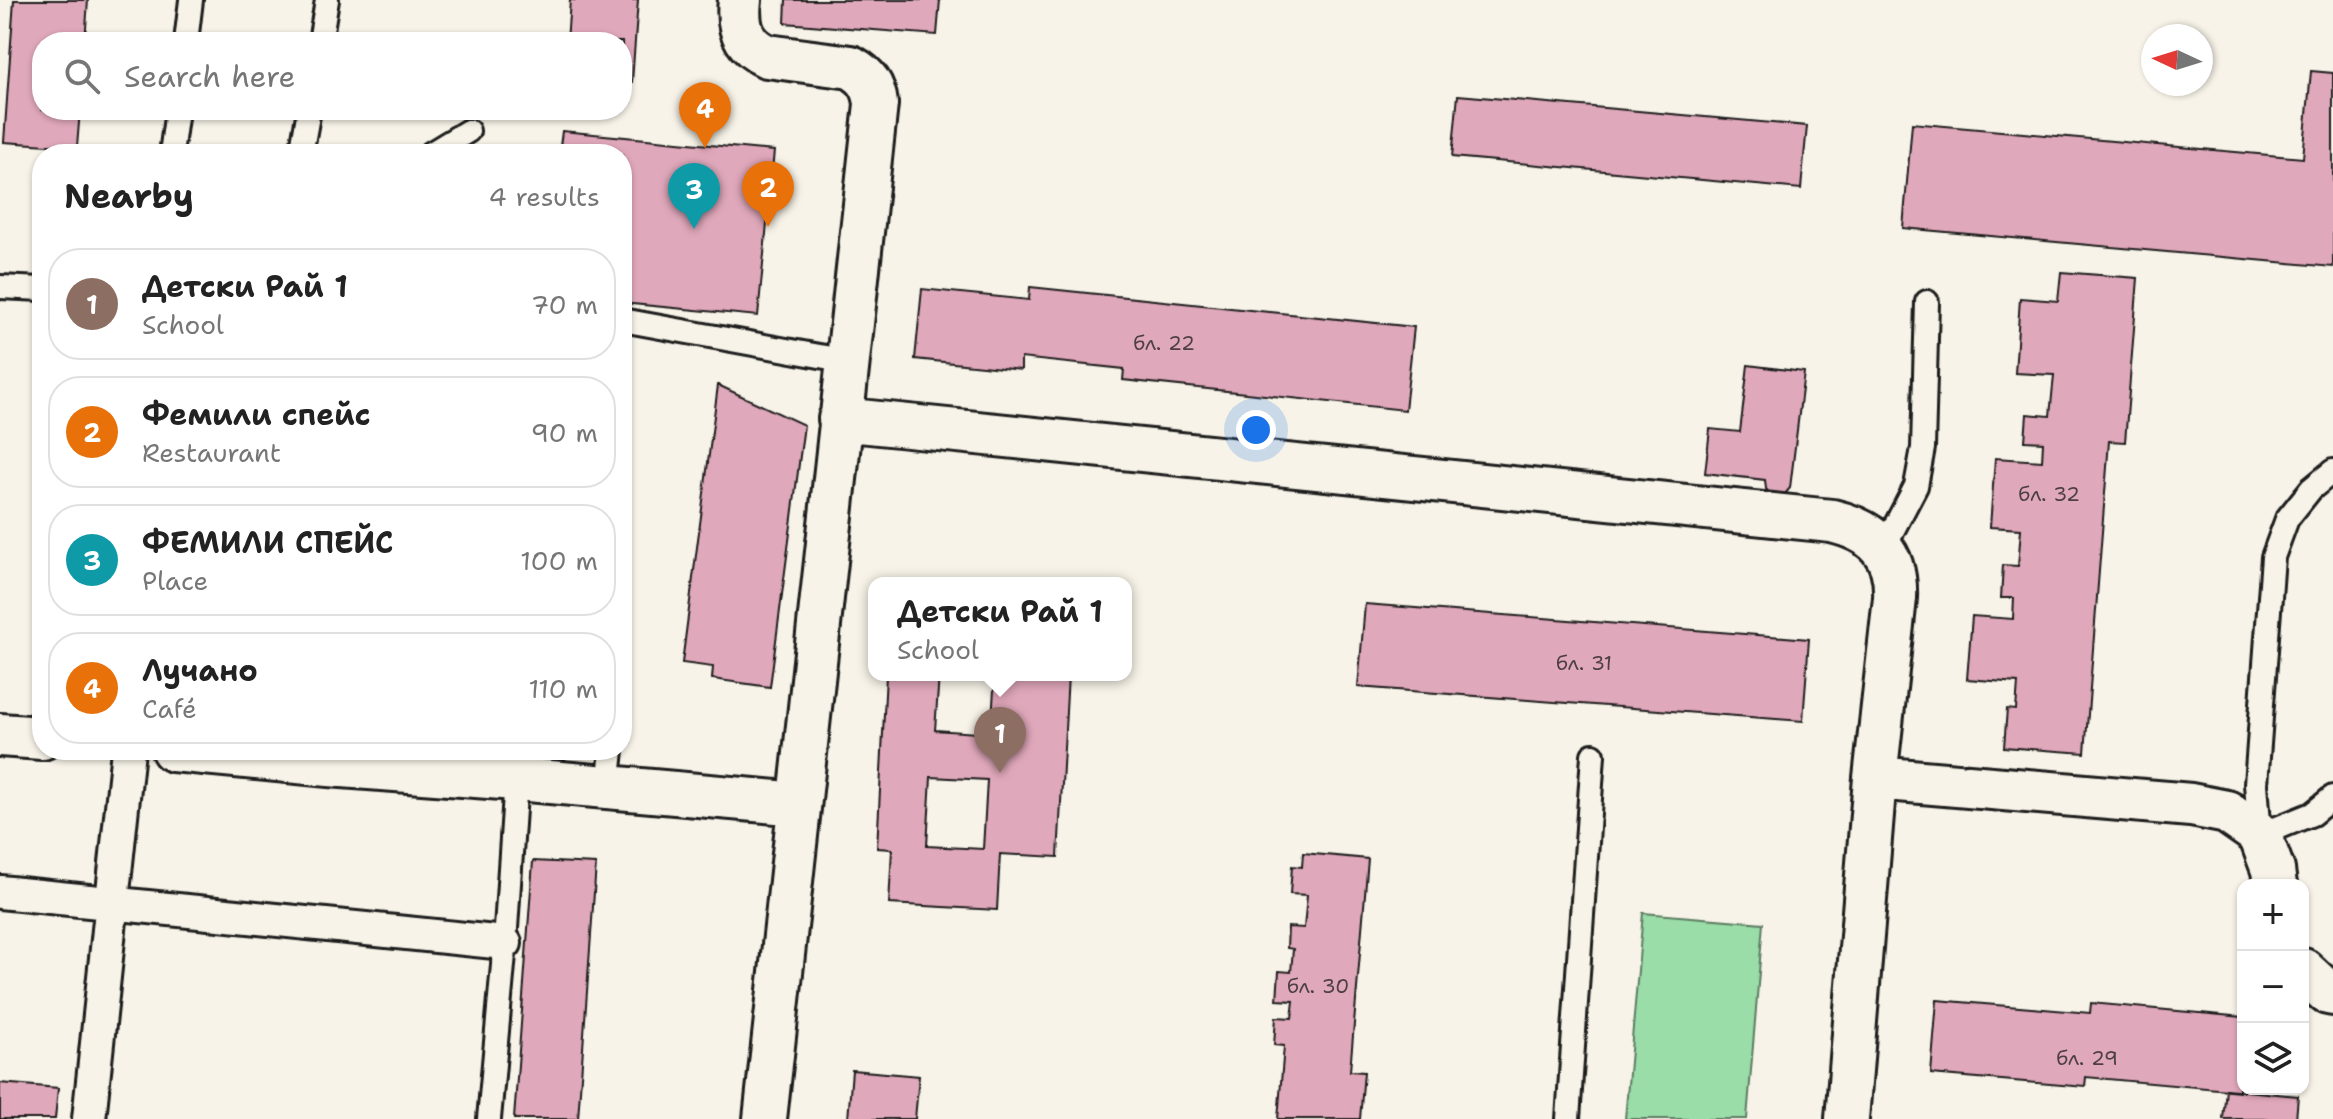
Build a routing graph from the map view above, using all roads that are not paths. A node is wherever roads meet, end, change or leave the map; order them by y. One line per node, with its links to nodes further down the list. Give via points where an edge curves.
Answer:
1 (191, 0): 4 (lane)
2 (327, 0): 5 (lane)
3 (740, 0): 16 (street, via 742,34 757,52 851,67 863,74 875,93)
4 (187, 32)
5 (322, 32)
6 (176, 120): 9 (lane)
7 (307, 120): 10 (lane)
8 (468, 131): 11 (lane)
9 (172, 144)
10 (303, 144)
11 (447, 144)
12 (0, 287): 13 (lane)
13 (32, 289)
14 (1927, 302): 19 (lane, via 1923,448 1916,486)
15 (632, 322): 16 (lane)
16 (847, 361): 17 (street)
17 (840, 419): 19 (street, via 1832,521 1869,534); 29 (street)
18 (2333, 471): 30 (lane, via 2287,519 2273,557 2256,784)
19 (1883, 549): 26 (street, via 1896,581)
20 (0, 735): 21 (street)
21 (32, 737)
22 (1593, 755): 40 (lane)
23 (127, 760): 33 (street)
24 (278, 760): 27 (street)
25 (610, 769): 27 (street); 29 (street)
26 (1875, 778): 30 (street, via 2191,805 2227,812); 41 (street)
27 (516, 779): 34 (lane)
28 (2333, 797): 30 (lane, via 2312,814)
29 (799, 804): 39 (street)
30 (2260, 835): 31 (street)
31 (2274, 879)
32 (0, 892): 33 (street)
33 (112, 903): 34 (street); 37 (street)
34 (505, 943): 38 (lane)
35 (2309, 976): 36 (street)
36 (2333, 994)
37 (89, 1119)
38 (489, 1119)
39 (765, 1119)
40 (1568, 1119)
41 (1847, 1119)

